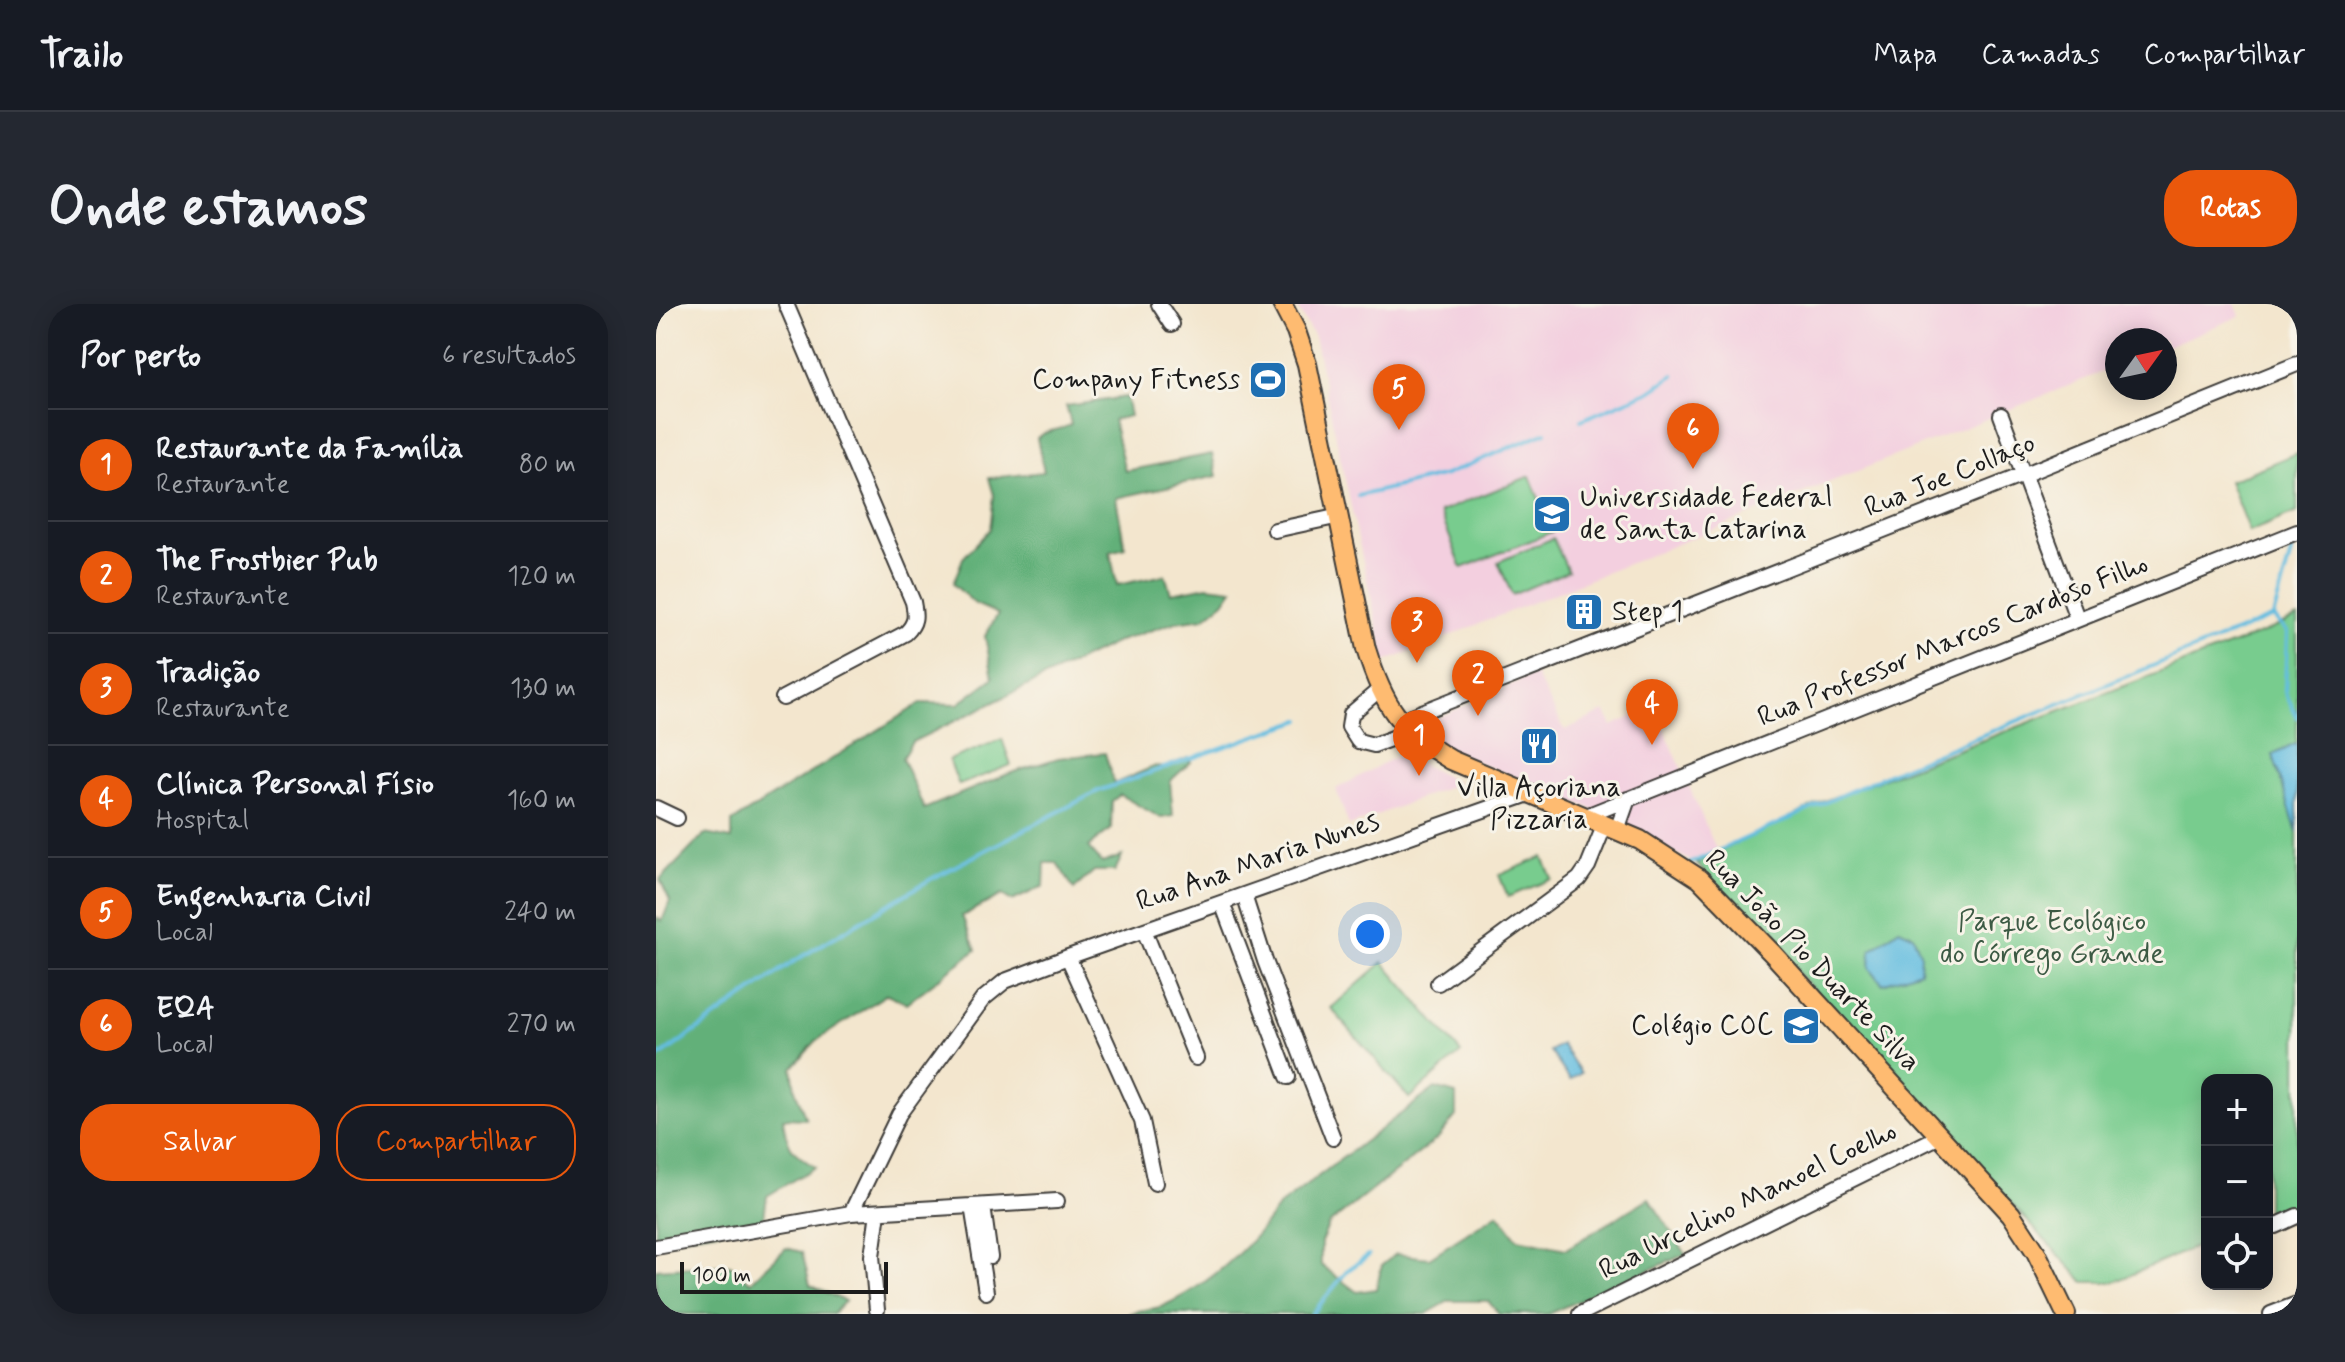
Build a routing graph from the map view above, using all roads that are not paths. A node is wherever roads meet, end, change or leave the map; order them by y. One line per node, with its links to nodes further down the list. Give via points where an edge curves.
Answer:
1 (786, 304): 13 (street, via 915,615 906,633)
2 (1159, 304): 4 (street)
3 (1282, 304): 8 (main road, Rua João Pio Duarte Silva, via 1307,364)
4 (1172, 324)
5 (2297, 364): 7 (street, Rua Joe Collaço)
6 (2001, 415): 7 (street)
7 (2023, 475): 11 (street); 14 (street, Rua Joe Collaço)
8 (1340, 516): 9 (street); 12 (main road, Rua João Pio Duarte Silva, via 1362,630)
9 (1275, 530)
10 (2290, 535): 11 (street, Rua Professor Marcos Cardoso Filho)
11 (2077, 618): 16 (street, Rua Professor Marcos Cardoso Filho)
12 (1380, 689): 14 (main road, Rua João Pio Duarte Silva); 14 (street, Rua Joe Collaço, via 1351,714 1349,727 1358,741 1374,745)
13 (783, 698)
14 (1404, 727): 15 (main road, Rua João Pio Duarte Silva, via 1451,760)
15 (1529, 794): 18 (main road, Rua João Pio Duarte Silva); 21 (street, Rua Ana Maria Nunes)
16 (1628, 799): 18 (street, Rua Professor Marcos Cardoso Filho); 20 (street)
17 (656, 808): 19 (street)
18 (1586, 816): 20 (main road, Rua João Pio Duarte Silva)
19 (677, 818)
20 (1611, 827): 25 (street, via 1579,879); 28 (main road, Rua João Pio Duarte Silva, via 1700,879)
21 (1244, 895): 22 (street, Rua Ana Maria Nunes); 29 (street)
22 (1222, 903): 23 (street, Rua Ana Maria Nunes); 27 (street)
23 (1144, 930): 24 (street, Rua Ana Maria Nunes); 26 (street)
24 (1068, 957): 30 (street, via 1142,1121); 34 (street, Rua Ana Maria Nunes, via 1005,981 983,999 909,1098)
25 (1438, 983)
26 (1196, 1058)
27 (1288, 1077)
28 (1940, 1136): 41 (street, Rua Urcelino Manoel Coelho); 42 (main road, Rua João Pio Duarte Silva, via 2024,1233)
29 (1333, 1138)
30 (1155, 1183)
31 (1057, 1201): 32 (street)
32 (978, 1206): 33 (street); 38 (street)
33 (878, 1212): 34 (street); 40 (street, via 872,1256)
34 (851, 1213): 37 (street)
35 (2297, 1216): 36 (street)
36 (2275, 1226)
37 (656, 1247)
38 (990, 1291)
39 (2297, 1304): 43 (street)
40 (877, 1310)
41 (1580, 1314)
42 (2066, 1314)
43 (2271, 1314)

